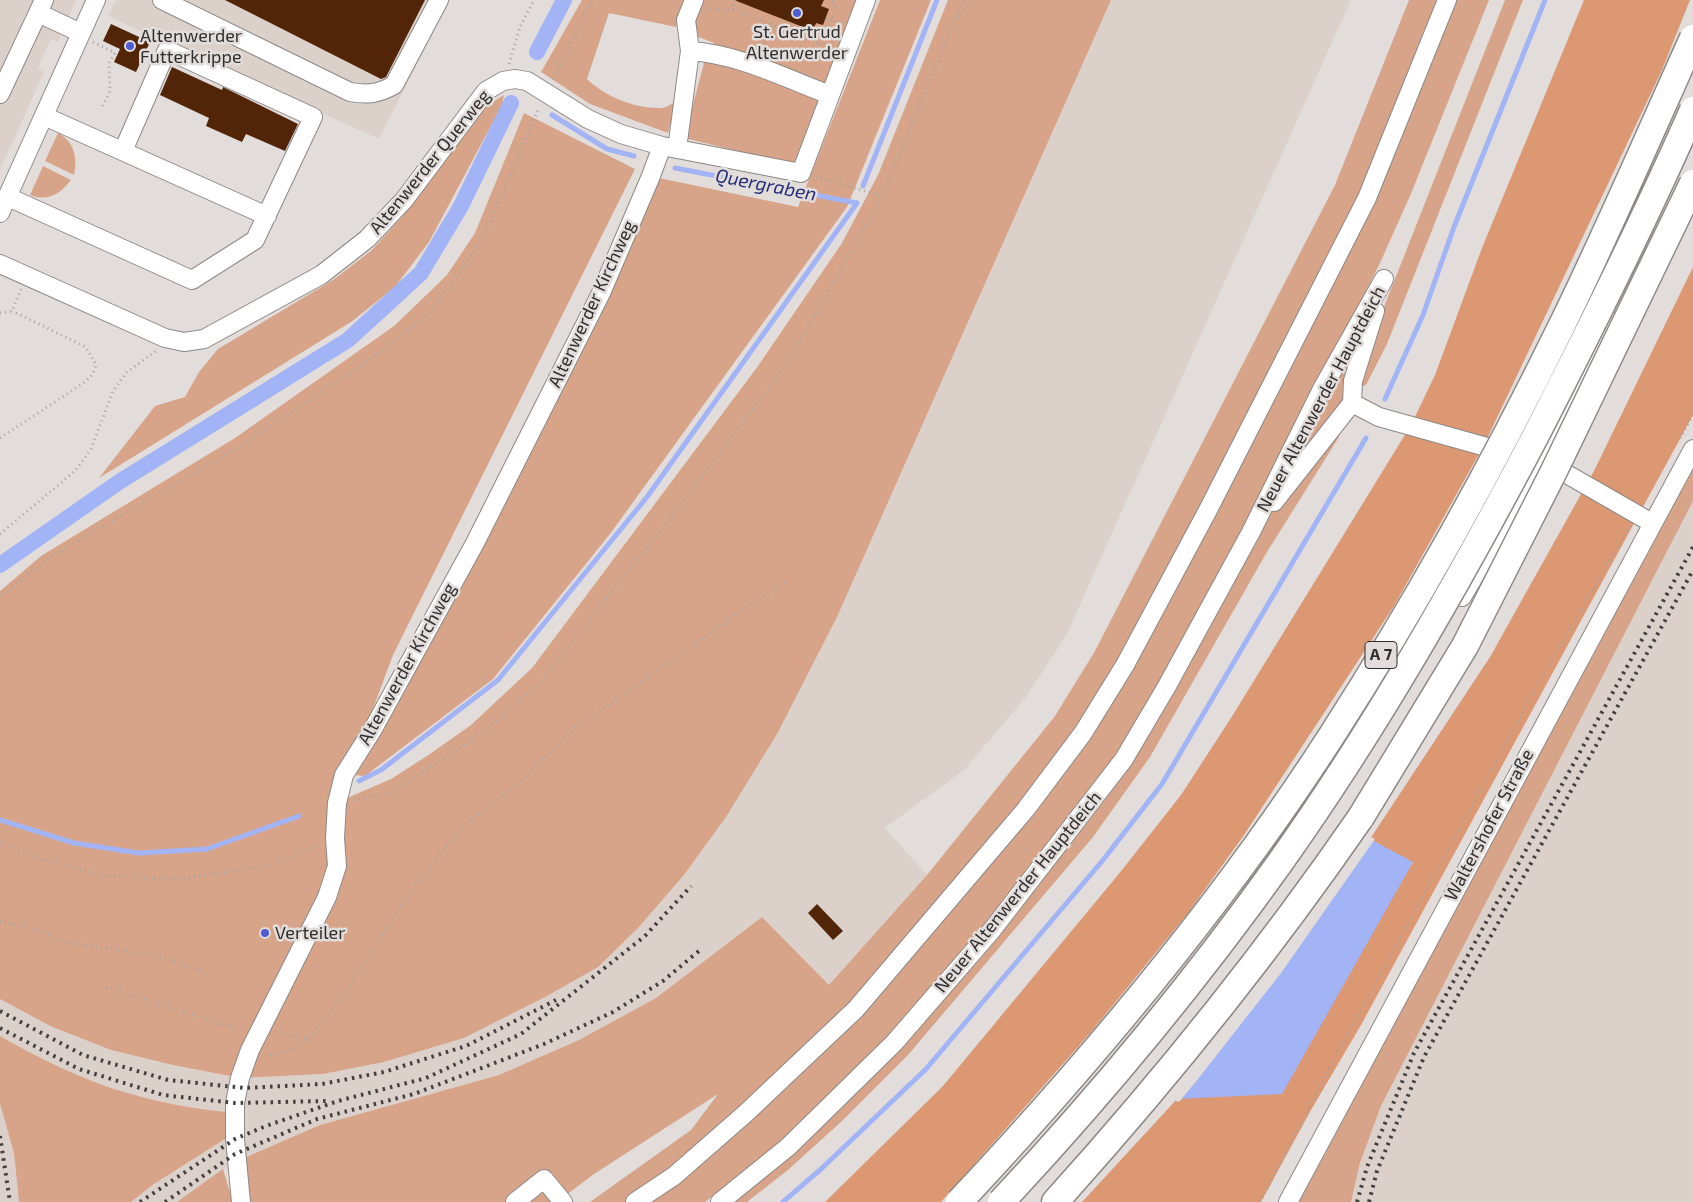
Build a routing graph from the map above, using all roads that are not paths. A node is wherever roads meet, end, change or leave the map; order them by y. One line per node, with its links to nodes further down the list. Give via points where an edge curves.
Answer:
1 (96, 0): 8 (street)
2 (162, 0): 3 (street, via 350,92 368,95 394,85)
3 (439, 0)
4 (866, 0): 12 (street)
5 (1447, 0): 31 (street, via 1367,198 1180,562 1125,665 1083,733 1008,831 856,1009 732,1126 674,1176)
6 (697, 5): 10 (street, Altenwerder Kirchweg, via 686,20)
7 (42, 7): 8 (street); 11 (street)
8 (80, 35): 14 (street)
9 (1693, 38): 33 (highway, A 7, bridge, via 1564,321 1505,437 1422,586 1331,736 1254,847 1104,1043)
10 (690, 51): 12 (street, via 709,52); 16 (street, Altenwerder Kirchweg)
11 (0, 94)
12 (830, 95): 16 (street, Altenwerder Querweg, via 801,173)
13 (1693, 110): 34 (highway, A 7, bridge, via 1628,256 1490,522 1353,754 1279,864 1197,974 1096,1098)
14 (44, 116): 17 (street); 19 (street)
15 (1693, 135): 25 (street)
16 (669, 147): 22 (street, Altenwerder Querweg, via 606,129 526,81 497,83 486,91 404,200 351,253 321,274 211,336 184,342 165,338); 28 (street, Altenwerder Kirchweg, via 651,176 601,293 475,543 344,776 337,803 334,838 337,866 327,897 240,1078 235,1103 235,1154)
17 (122, 151): 21 (street); 21 (street, via 167,50 313,117)
18 (1693, 182): 36 (highway, bridge, via 1554,471 1465,646 1361,817 1248,972 1158,1086)
19 (8, 197): 20 (street); 21 (street, via 192,280 255,240)
20 (0, 214)
21 (267, 216)
22 (0, 264)
23 (1352, 403): 25 (street, via 1380,417 1479,443); 27 (street, Neuer Altenwerder Hauptdeich); 27 (street, Neuer Altenwerder Hauptdeich, via 1353,381 1384,280 1322,389)
24 (1686, 444): 26 (street, Waltershofer Straße)
25 (1540, 464): 26 (street, via 1558,469); 35 (street, via 1442,631 1290,862 1134,1065)
26 (1644, 519): 37 (street, Waltershofer Straße)
27 (1251, 532): 32 (street, Neuer Altenwerder Hauptdeich, via 1124,759 1003,916 894,1043 788,1147)
28 (241, 1202)
29 (515, 1202): 30 (street, via 544,1178)
30 (563, 1202)
31 (635, 1202)
32 (720, 1202)
33 (959, 1202)
34 (1001, 1202)
35 (1015, 1202)
36 (1055, 1202)
37 (1288, 1202)

